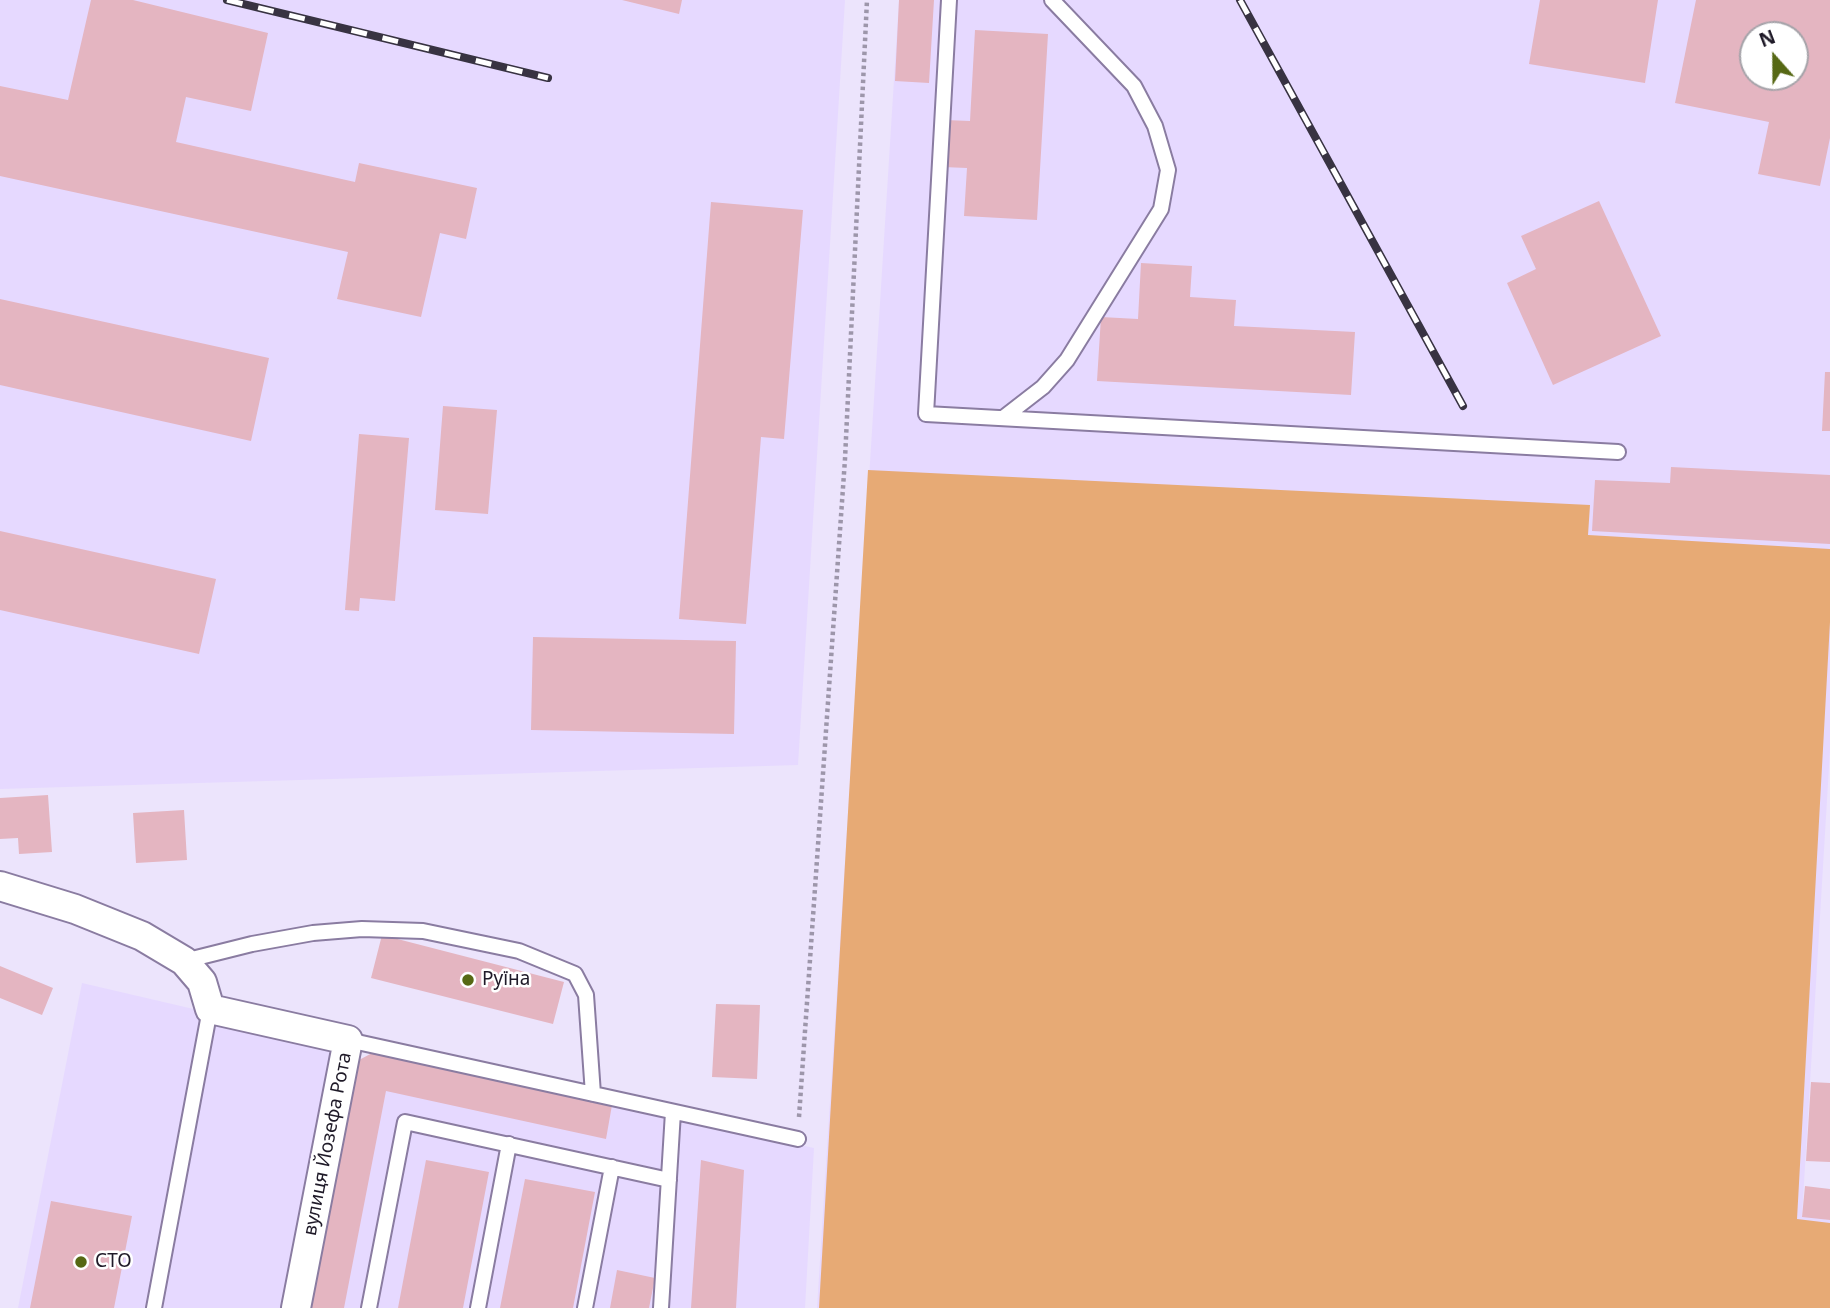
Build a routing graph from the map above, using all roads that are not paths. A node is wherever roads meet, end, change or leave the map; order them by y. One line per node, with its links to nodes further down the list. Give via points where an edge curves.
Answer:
1 (949, 0): 3 (lane, via 926,414)
2 (1052, 0): 3 (lane, via 1134,86 1155,126 1168,170 1161,209 1067,360 1043,387)
3 (1003, 418): 4 (lane)
4 (1618, 452)
5 (0, 886): 6 (street, via 142,936)
6 (184, 961): 7 (street, via 202,982); 9 (lane, via 313,933 362,929 423,931 519,951 575,974 586,995)
7 (210, 1009): 8 (street, вулиця Йозефа Рота); 15 (lane)
8 (348, 1040): 9 (lane); 16 (street, вулиця Йозефа Рота)
9 (593, 1094): 10 (lane)
10 (673, 1112): 11 (lane); 14 (lane)
11 (798, 1139)
12 (509, 1144): 13 (lane); 17 (lane, via 405,1122); 18 (lane)
13 (612, 1167): 14 (lane); 19 (lane)
14 (669, 1180): 20 (lane)
15 (154, 1308)
16 (296, 1308)
17 (369, 1308)
18 (478, 1308)
19 (585, 1308)
20 (661, 1308)

